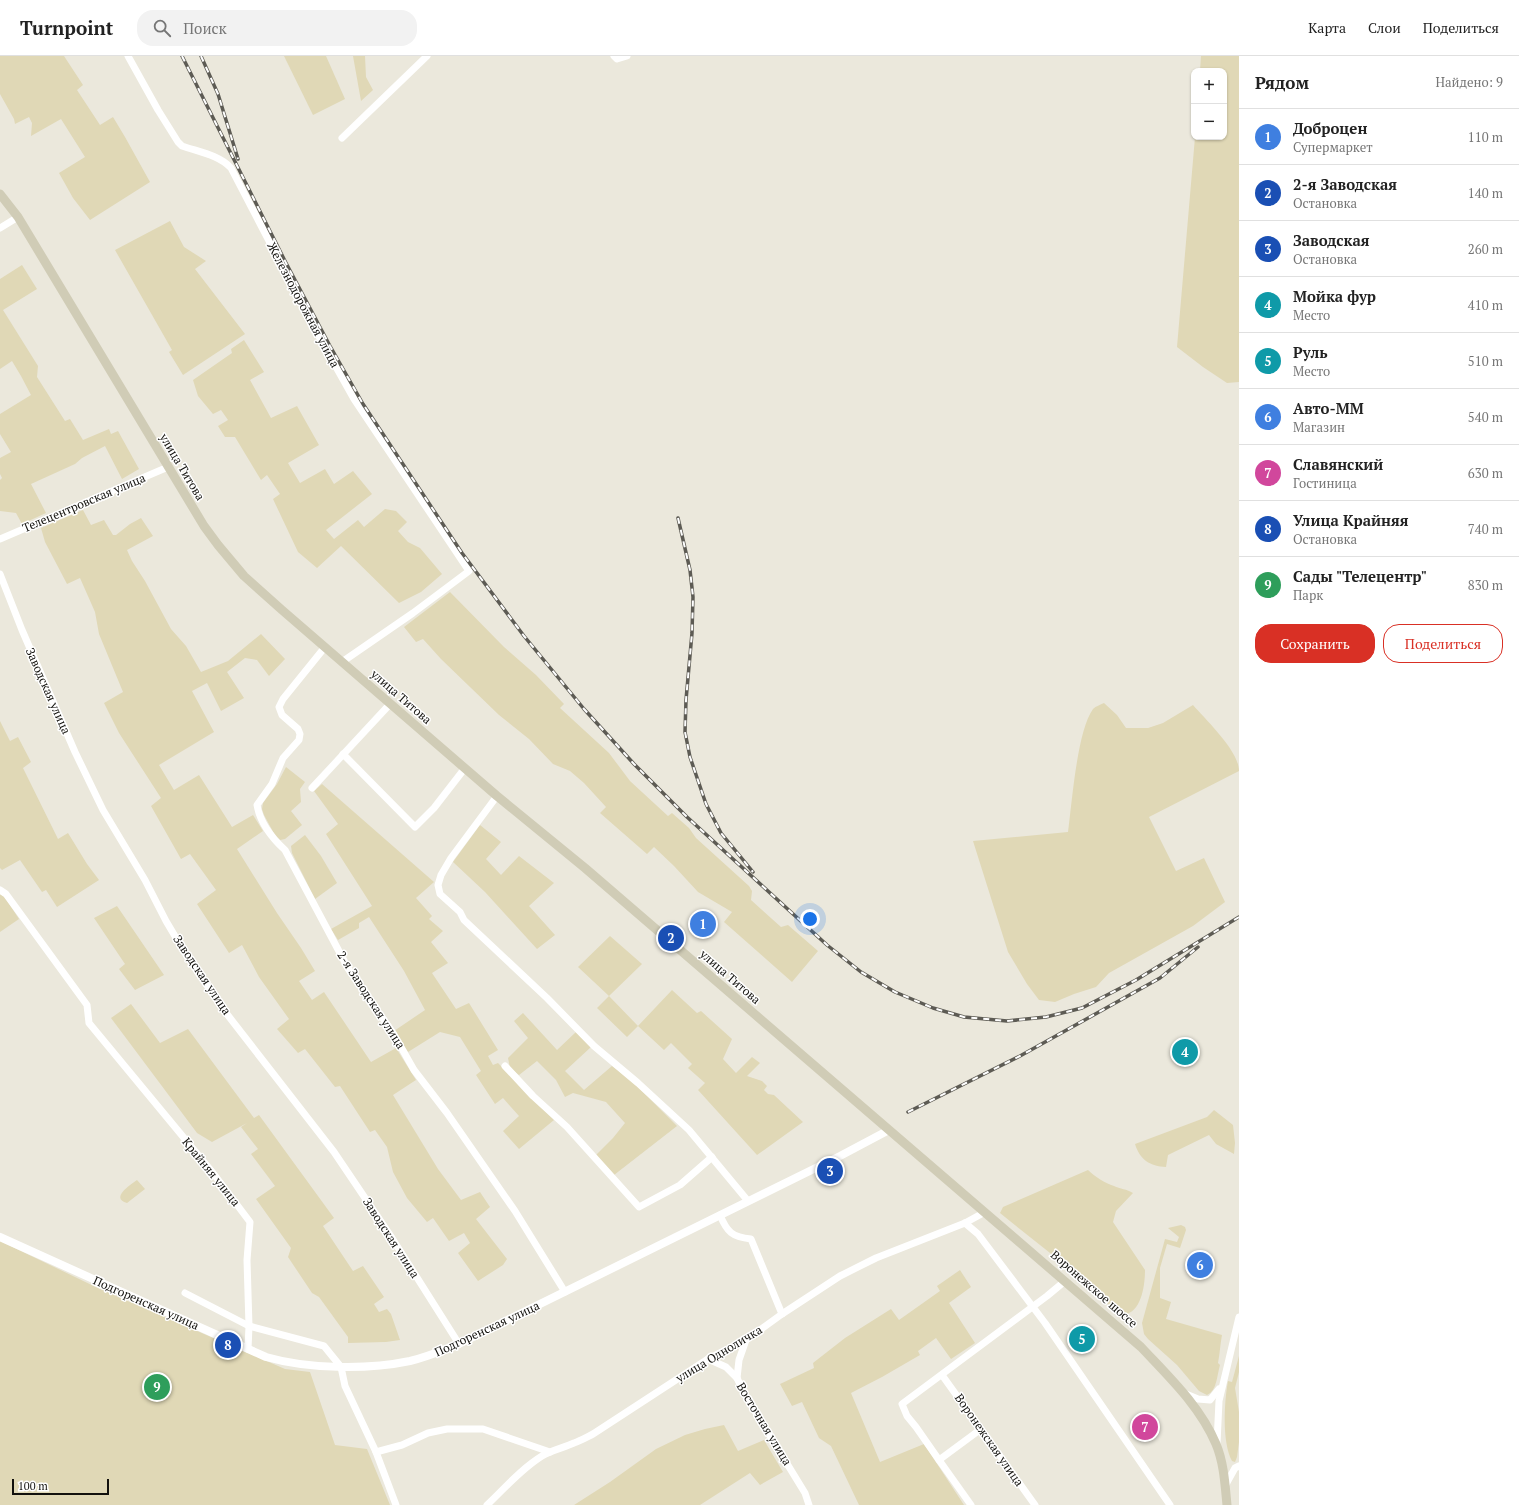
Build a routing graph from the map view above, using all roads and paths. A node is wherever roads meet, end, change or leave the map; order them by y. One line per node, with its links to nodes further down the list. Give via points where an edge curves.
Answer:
1 (128, 56): 13 (street, Железнодорожная улица, via 178,142 182,146 218,158 231,168 354,399 469,571)
2 (428, 56): 5 (street)
3 (614, 56): 4 (street, via 617,59)
4 (627, 56)
5 (342, 138)
6 (0, 194): 7 (main road, улица Титова)
7 (18, 217): 8 (street); 9 (main road, улица Титова)
8 (0, 228)
9 (168, 466): 10 (street, Телецентровская улица); 12 (main road, улица Титова, via 204,526 235,566)
10 (0, 539)
11 (0, 574): 36 (street, Заводская улица, via 75,752 100,804 178,940 223,1009 334,1152)
12 (325, 647): 13 (main road, улица Титова); 29 (street, 2-я Заводская улица, via 279,707 282,715 298,729 299,740 283,758 272,784 257,804 259,815 275,841 285,850 349,970 393,1033 414,1070 515,1211)
13 (342, 662): 14 (main road, улица Титова)
14 (390, 704): 15 (street); 16 (main road, улица Титова)
15 (343, 754): 16 (street, via 415,827 439,802); 17 (street)
16 (464, 768): 18 (main road, улица Титова)
17 (312, 788)
18 (497, 796): 21 (main road, улица Титова, via 585,868); 22 (street, via 441,875 438,885 440,894 594,1046 689,1130)
19 (0, 890): 34 (street, Крайняя улица, via 6,894 87,1005 90,1024 213,1173 250,1222 247,1260)
20 (505, 1066): 22 (street, via 567,1127 639,1207 680,1185)
21 (889, 1130): 23 (street, Подгоренская улица); 24 (main road, Воронежское шоссе)
22 (712, 1158): 23 (street)
23 (748, 1201): 25 (street, Подгоренская улица)
24 (984, 1212): 26 (street, улица Одноличка); 28 (main road, Воронежское шоссе)
25 (720, 1215): 29 (street, Подгоренская улица); 32 (street, via 726,1229 741,1238 751,1238)
26 (966, 1223): 31 (street, via 978,1234); 32 (street, улица Одноличка, via 876,1258 840,1276)
27 (0, 1237): 37 (street, Подгоренская улица)
28 (1065, 1281): 31 (street); 43 (main road, Воронежское шоссе, via 1141,1346)
29 (565, 1292): 36 (street, Подгоренская улица)
30 (185, 1293): 34 (street)
31 (1032, 1307): 40 (street); 56 (street)
32 (782, 1314): 35 (street, улица Одноличка)
33 (1239, 1317): 42 (street)
34 (249, 1326): 37 (street, Крайняя улица); 39 (street, via 324,1346)
35 (746, 1340): 38 (street, улица Одноличка); 41 (street, Восточная улица, via 739,1360)
36 (459, 1344): 39 (street, Подгоренская улица, via 409,1361)
37 (248, 1349): 39 (street, Подгоренская улица, via 279,1361)
38 (708, 1359): 41 (street, via 726,1367); 47 (street, улица Одноличка, via 593,1434)
39 (341, 1367): 46 (street, via 344,1386)
40 (942, 1375): 44 (street, Воронежская улица); 48 (street, via 902,1404 907,1416)
41 (737, 1378): 53 (street, Восточная улица, via 805,1493)
42 (1222, 1386): 43 (street, via 1210,1400); 45 (street, via 1217,1421)
43 (1186, 1394): 45 (main road, Воронежское шоссе)
44 (981, 1429): 48 (street); 55 (street, Воронежская улица)
45 (1217, 1446): 50 (main road, Воронежское шоссе)
46 (376, 1452): 47 (street, via 402,1445 428,1433 447,1429 483,1429); 51 (street)
47 (550, 1452): 52 (street, улица Одноличка, via 519,1473)
48 (940, 1460): 54 (street)
49 (1239, 1466): 50 (street, via 1235,1468)
50 (1225, 1486): 57 (main road, Воронежское шоссе)
51 (396, 1505)
52 (487, 1505)
53 (809, 1505)
54 (971, 1505)
55 (1035, 1505)
56 (1170, 1505)
57 (1227, 1505)

